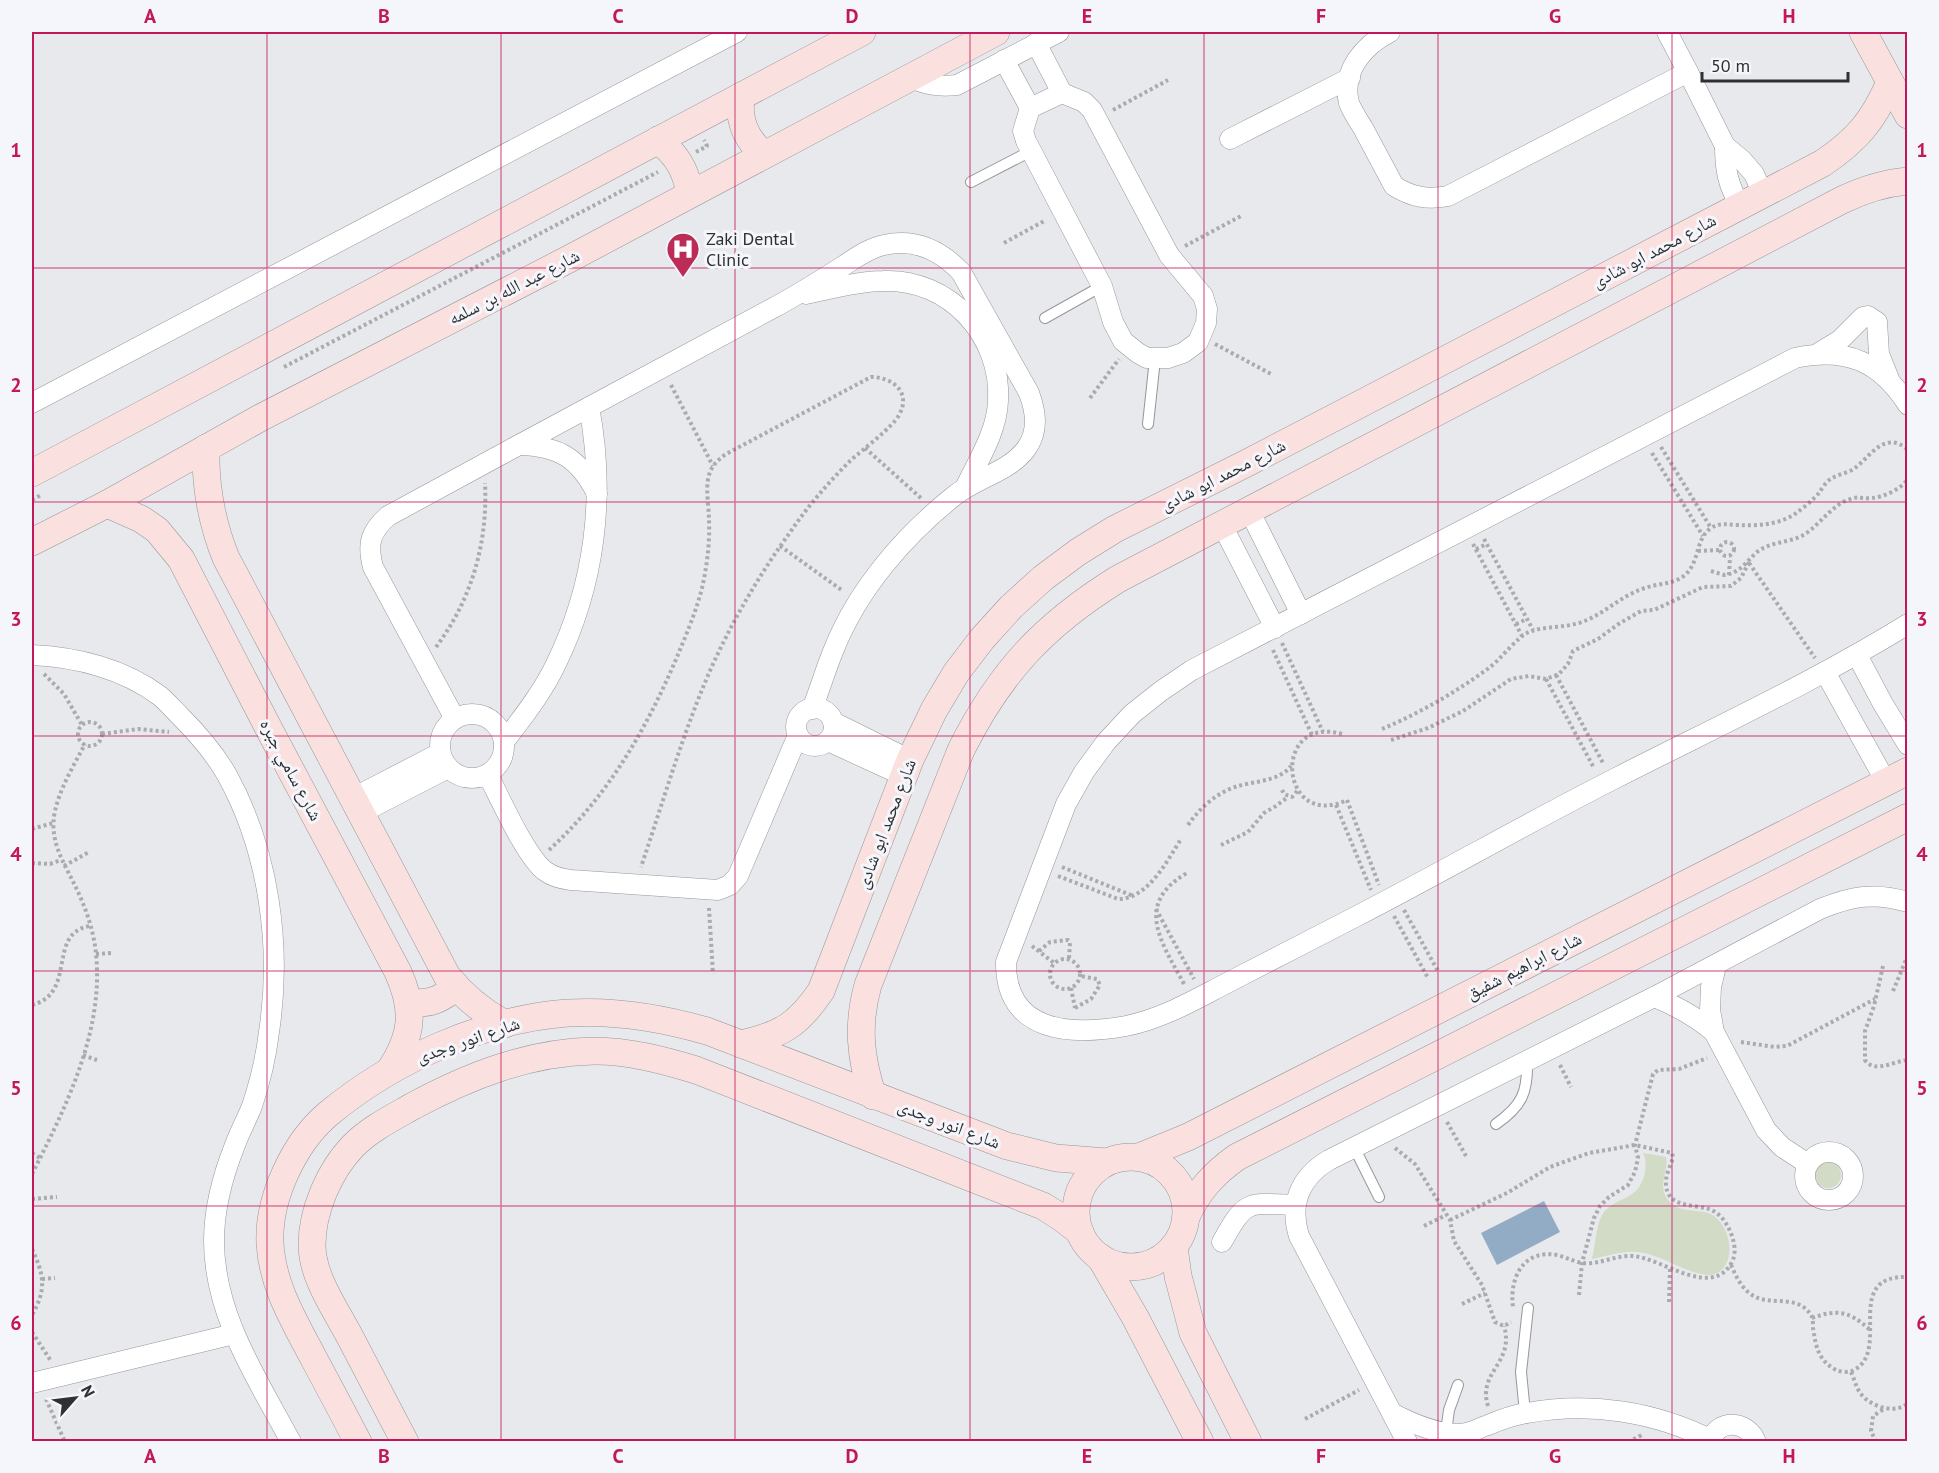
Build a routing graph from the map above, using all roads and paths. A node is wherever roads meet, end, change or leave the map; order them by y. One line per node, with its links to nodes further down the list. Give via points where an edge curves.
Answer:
1 (737, 32): 48 (street)
2 (862, 32): 16 (street)
3 (996, 32): 11 (street, شارع عبد الله بن سلمه)
4 (1059, 32): 8 (street)
5 (1390, 32): 12 (street, via 1361,51)
6 (1666, 32): 10 (street)
7 (1863, 32): 14 (street)
8 (1036, 43): 9 (street); 15 (street)
9 (1004, 60): 11 (street, via 957,85 932,86); 17 (street)
10 (1688, 72): 12 (street, via 1448,196 1435,198 1414,196 1394,186 1350,104); 23 (street)
11 (909, 77): 25 (street, شارع عبد الله بن سلمه)
12 (1350, 78): 21 (street)
13 (1168, 80): 19 (path)
14 (1890, 82): 18 (street); 30 (street, شارع محمد ابو شادى, via 1880,107 1845,148)
15 (1062, 93): 17 (street); 19 (street, via 1084,102)
16 (741, 96): 20 (street); 25 (street, via 743,128)
17 (1030, 108): 24 (street, via 1023,131)
18 (1908, 115)
19 (1096, 118): 35 (street)
20 (693, 121): 22 (street); 26 (path, via 707,146)
21 (1230, 139)
22 (658, 140): 26 (street); 60 (street)
23 (1725, 146): 30 (street, via 1754,174); 30 (street, via 1730,188)
24 (1031, 151): 28 (lane); 31 (street)
25 (763, 154): 29 (street, شارع عبد الله بن سلمه)
26 (679, 160): 29 (street); 44 (path)
27 (1908, 181): 33 (street, via 1866,189)
28 (971, 182)
29 (690, 194): 54 (street, شارع عبد الله بن سلمه)
30 (1762, 194): 33 (street); 117 (street, شارع محمد ابو شادى, via 1115,529 1078,552 1043,578 982,639 933,710)
31 (1063, 211): 34 (path); 36 (street)
32 (1241, 216): 35 (path)
33 (1804, 219): 65 (street)
34 (1004, 243)
35 (1169, 255): 39 (street, via 1203,296 1207,309)
36 (1102, 286): 38 (lane); 40 (street, via 1117,332)
37 (795, 296): 43 (street); 61 (street, via 883,281 906,282 950,300 968,315 993,356 998,402 994,425); 61 (street, via 881,245 917,244 934,249 961,272 1029,393 1035,411 1035,431 1027,448 1013,462)
38 (1045, 318)
39 (1201, 336): 42 (street, via 1183,353); 45 (path)
40 (1129, 347): 42 (street); 47 (path)
41 (1817, 354): 46 (street, via 1843,355 1868,364); 46 (street, via 1869,316 1877,322 1879,354); 52 (street, via 1795,358)
42 (1155, 359): 51 (lane)
43 (662, 368): 50 (street); 58 (path)
44 (276, 372)
45 (1273, 375)
46 (1889, 379): 49 (street)
47 (1090, 398)
48 (32, 404)
49 (1908, 405)
50 (589, 407): 53 (street); 62 (street)
51 (1148, 424)
52 (1647, 435): 68 (street); 69 (path); 70 (path)
53 (519, 445): 57 (street); 62 (street, via 559,451 589,477)
54 (206, 448): 64 (street, شارع عبد الله بن سلمه); 78 (street, via 211,515)
55 (865, 448): 58 (path, via 893,423 903,402 893,382 882,377 871,377 726,454); 66 (path); 73 (path, via 822,492)
56 (1908, 450): 69 (path, via 1892,443 1880,445 1852,471 1827,482 1793,515 1773,524 1724,523)
57 (483, 464): 92 (path, via 486,507 481,549 469,590 450,628); 92 (street, via 388,516 371,538 374,567)
58 (713, 466): 136 (path, via 708,480 708,556 701,590 664,689 610,783)
59 (1908, 478): 79 (path, via 1902,486 1887,493 1872,498 1858,496 1844,502 1804,535 1769,546)
60 (37, 484): 63 (path)
61 (966, 486): 66 (street)
62 (597, 495): 112 (street, via 586,584 572,627 549,677)
63 (32, 500)
64 (107, 504): 71 (street, شارع عبد الله بن سلمه); 81 (street, شارع سامي جبره, via 157,530)
65 (1249, 510): 67 (street); 84 (street)
66 (935, 511): 83 (street, via 878,573)
67 (1222, 525): 88 (street); 163 (street, via 1089,597 1038,640 994,691 961,750)
68 (1470, 527): 72 (path); 74 (path); 84 (street)
69 (1711, 528): 70 (path)
70 (1703, 536): 76 (path)
71 (32, 542)
72 (1487, 544): 74 (path); 85 (path)
73 (780, 546): 83 (path); 141 (path, via 710,672)
74 (1476, 549): 86 (path)
75 (1720, 549): 76 (path); 77 (path, via 1725,557); 77 (path, via 1725,542 1733,545)
76 (1698, 551): 89 (path, via 1690,569 1675,581 1629,594 1598,616 1578,624)
77 (1730, 557): 82 (path)
78 (226, 558): 81 (street, via 205,560); 125 (street)
79 (1749, 562): 82 (path); 94 (path); 95 (path, via 1742,578 1731,586 1703,587 1620,623 1573,651 1568,664)
80 (1711, 571): 82 (path)
81 (189, 574): 168 (street, شارع سامي جبره, via 398,972)
82 (1729, 574)
83 (859, 602): 99 (street, via 834,648)
84 (1301, 614): 88 (street)
85 (1527, 619): 86 (path); 89 (path)
86 (1516, 624): 90 (path)
87 (1908, 624): 91 (street)
88 (1270, 630): 104 (path); 108 (path); 138 (street, via 1192,670 1132,714 1084,772 1066,804)
89 (1533, 630): 90 (path)
90 (1522, 636): 103 (path, via 1472,680)
91 (1857, 655): 94 (street); 114 (street)
92 (424, 662): 100 (street)
93 (35, 663): 102 (path, via 64,694); 109 (street, via 73,659 124,675 160,696)
94 (1825, 672): 119 (street); 120 (street)
95 (1556, 675): 96 (path); 97 (path)
96 (1546, 679): 98 (path); 110 (path, via 1511,679 1463,711)
97 (1563, 688): 98 (path); 120 (path)
98 (1554, 693): 120 (path)
99 (812, 709): 101 (street, via 825,711); 107 (street, via 799,718)
100 (455, 718): 112 (street, via 467,714 486,717 500,730); 115 (street, via 445,727 440,740)
101 (833, 722): 111 (street); 117 (street)
102 (82, 725): 105 (path, via 95,723); 113 (path, via 78,733)
103 (1382, 729)
104 (1323, 732): 106 (path); 108 (path)
105 (102, 734): 109 (path, via 150,729); 113 (path, via 94,745)
106 (1342, 734)
107 (798, 735): 111 (street, via 812,746); 142 (street, via 738,876 730,885)
108 (1312, 735): 116 (path, via 1297,747)
109 (200, 737): 231 (street, via 227,774 251,827 265,878 273,954 270,1030 262,1068 252,1106 226,1168 215,1217 215,1265)
110 (1391, 740)
111 (828, 741): 117 (street)
112 (504, 742): 118 (street, via 503,755)
113 (85, 744): 128 (path, via 61,793)
114 (1908, 745)
115 (444, 761): 118 (street, via 457,775); 125 (street)
116 (1291, 765): 122 (path); 129 (path, via 1287,771 1218,796)
117 (907, 768): 160 (street, شارع محمد ابو شادى)
118 (488, 775): 136 (street)
119 (1897, 776): 126 (street, شارع ابراهيم شفيق)
120 (1607, 782): 144 (street)
121 (1282, 790): 123 (path)
122 (1298, 790): 123 (path); 124 (path, via 1319,805)
123 (1288, 797): 132 (path, via 1264,813 1248,832)
124 (1336, 805): 144 (path); 144 (path, via 1347,800)
125 (357, 806): 162 (street)
126 (1830, 810): 133 (street); 188 (street, شارع ابراهيم شفيق)
127 (1907, 818): 133 (street)
128 (53, 823): 130 (path); 135 (path)
129 (1188, 825)
130 (32, 829)
131 (1182, 839): 143 (path, via 1155,878)
132 (1221, 845)
133 (1851, 847): 196 (street)
134 (89, 852): 139 (path)
135 (61, 860): 137 (path); 139 (path)
136 (536, 862): 141 (street, via 561,879)
137 (32, 863)
138 (1043, 865): 143 (path); 143 (path, via 1118,899); 148 (street)
139 (64, 866): 147 (path, via 80,895)
140 (1187, 873): 146 (path, via 1173,881)
141 (635, 885): 142 (street)
142 (708, 890): 157 (path)
143 (1134, 896)
144 (1386, 901): 158 (path); 161 (path); 166 (street)
145 (1908, 902): 155 (street, via 1888,896 1842,900)
146 (1156, 908): 166 (path); 166 (path, via 1160,940)
147 (90, 926): 151 (path); 169 (path, via 71,935 57,985 46,999)
148 (1017, 934): 149 (path); 166 (street, via 1006,962 1010,994 1019,1008 1045,1026 1079,1030 1126,1026)
149 (1039, 951): 153 (path, via 1050,942 1068,940); 154 (path)
150 (112, 953): 151 (path)
151 (96, 954): 179 (path, via 96,1002)
152 (1908, 956): 164 (path)
153 (1069, 959): 154 (path); 159 (path, via 1079,967)
154 (1054, 963): 159 (path, via 1050,974 1060,988 1071,988)
155 (1716, 966): 165 (street); 174 (street, via 1710,1010)
156 (1883, 966): 167 (path)
157 (713, 974)
158 (1438, 974)
159 (1080, 976): 170 (path, via 1097,979 1100,985 1091,999)
160 (827, 977): 163 (street); 175 (street, شارع محمد ابو شادى, via 807,1012 788,1028 765,1039)
161 (1428, 978)
162 (456, 986): 168 (street, via 439,999); 173 (street, via 483,1011)
163 (866, 991): 186 (street, via 861,1052)
164 (1893, 991)
165 (1654, 997): 174 (street, via 1676,1005); 176 (street)
166 (1197, 998)
167 (1875, 999): 177 (path, via 1787,1046 1741,1042); 182 (path, via 1865,1031 1865,1060 1878,1068)
168 (408, 1002): 184 (street, شارع سامي جبره, via 408,1033 402,1053)
169 (32, 1005)
170 (1075, 1008)
171 (32, 1012): 180 (path)
172 (636, 1015): 173 (street, شارع انور وجدى, via 568,1013); 175 (street, شارع انور وجدى, via 673,1021); 178 (street)
173 (505, 1024): 184 (street, شارع انور وجدى)
174 (1714, 1032): 177 (street)
175 (741, 1044): 186 (street, شارع انور وجدى)
176 (1552, 1048): 183 (street); 185 (path)
177 (1724, 1051): 191 (path, via 1679,1070 1655,1071); 199 (street, via 1766,1130 1782,1147)
178 (630, 1054): 202 (street, شارع انور وجدى, via 562,1053 530,1059 446,1089 373,1129 352,1147); 210 (street, شارع انور وجدى, via 696,1070 1022,1197 1043,1206)
179 (83, 1055): 181 (path); 197 (path)
180 (32, 1057)
181 (97, 1060)
182 (1908, 1060)
183 (1527, 1061): 187 (street); 189 (lane, via 1522,1098 1512,1113)
184 (390, 1070): 200 (street, شارع انور وجدى, via 327,1115 302,1144)
185 (1571, 1087)
186 (873, 1096): 198 (street, شارع انور وجدى, via 1007,1146 1056,1158)
187 (1438, 1105): 190 (street); 194 (path)
188 (1222, 1119): 195 (street, شارع ابراهيم شفيق); 196 (street, via 1225,1145)
189 (1496, 1124)
190 (1376, 1136): 192 (street); 208 (path, via 1415,1164)
191 (1635, 1145): 208 (path, via 1604,1149 1562,1162 1497,1198); 215 (path, via 1635,1172 1628,1185 1600,1206); 216 (path, via 1672,1154 1668,1192 1682,1205 1710,1209 1725,1221 1736,1254)
192 (1354, 1147): 204 (lane); 206 (street, via 1318,1166 1301,1185)
193 (32, 1153): 197 (path)
194 (1466, 1156)
195 (1139, 1157): 198 (street); 207 (street, via 1169,1172 1185,1200)
196 (1236, 1157): 207 (street, via 1206,1183)
197 (40, 1158): 201 (path)
198 (1107, 1162): 210 (street, via 1083,1184 1077,1199)
199 (1808, 1164)
200 (286, 1171): 202 (street); 247 (street, شارع انور وجدى, via 273,1210 270,1243 275,1275 286,1306)
201 (32, 1174)
202 (327, 1184): 248 (street, شارع انور وجدى, via 315,1219 312,1247 317,1268)
203 (57, 1197): 205 (path)
204 (1379, 1197)
205 (32, 1199)
206 (1295, 1205): 211 (street, via 1249,1206 1239,1213); 235 (street, via 1299,1236)
207 (1186, 1217): 212 (street)
208 (1448, 1218): 209 (path); 221 (path, via 1454,1241)
209 (1424, 1226)
210 (1080, 1232): 214 (street)
211 (1222, 1242)
212 (1174, 1247): 214 (street, via 1147,1265 1114,1265); 250 (street, via 1193,1333)
213 (32, 1249): 220 (path)
214 (1100, 1257): 249 (street)
215 (1582, 1263): 217 (path, via 1630,1256 1651,1259); 222 (path); 228 (path, via 1547,1254 1527,1260 1519,1268 1512,1290 1513,1321)
216 (1731, 1265): 217 (path, via 1712,1279 1696,1278); 227 (path, via 1754,1297 1789,1301 1804,1307)
217 (1670, 1268): 223 (path)
218 (1908, 1277): 229 (path, via 1893,1276 1875,1289)
219 (55, 1278): 220 (path)
220 (42, 1279): 226 (path, via 42,1291)
221 (1485, 1293): 224 (path); 228 (path, via 1496,1322)
222 (1579, 1295)
223 (1669, 1302)
224 (1462, 1304)
225 (1528, 1308): 240 (lane, via 1521,1372)
226 (32, 1315)
227 (1812, 1318): 229 (path, via 1842,1312); 232 (path, via 1823,1362 1839,1371)
228 (1504, 1326): 242 (path, via 1507,1346 1486,1387)
229 (1870, 1329): 232 (path, via 1870,1350)
230 (32, 1332): 233 (path)
231 (234, 1334): 233 (street); 246 (street)
232 (1851, 1372): 238 (path, via 1860,1393 1872,1404)
233 (60, 1376): 234 (street)
234 (35, 1382): 245 (path)
235 (1375, 1382): 239 (street); 241 (path)
236 (1458, 1385): 243 (lane, via 1449,1410)
237 (1908, 1403): 238 (path)
238 (1885, 1408): 253 (path, via 1873,1416)
239 (1392, 1413): 243 (street, via 1408,1422); 251 (street)
240 (1525, 1413): 242 (street); 244 (street, via 1574,1409 1629,1413 1683,1428)
241 (1305, 1419)
242 (1493, 1423): 243 (street)
243 (1457, 1436)
244 (1711, 1441): 252 (street, via 1721,1427 1735,1424 1749,1431)
245 (65, 1442)
246 (291, 1442)
247 (358, 1442)
248 (405, 1442)
249 (1200, 1442)
250 (1248, 1442)
251 (1407, 1442)
252 (1756, 1442)
253 (1875, 1442)

